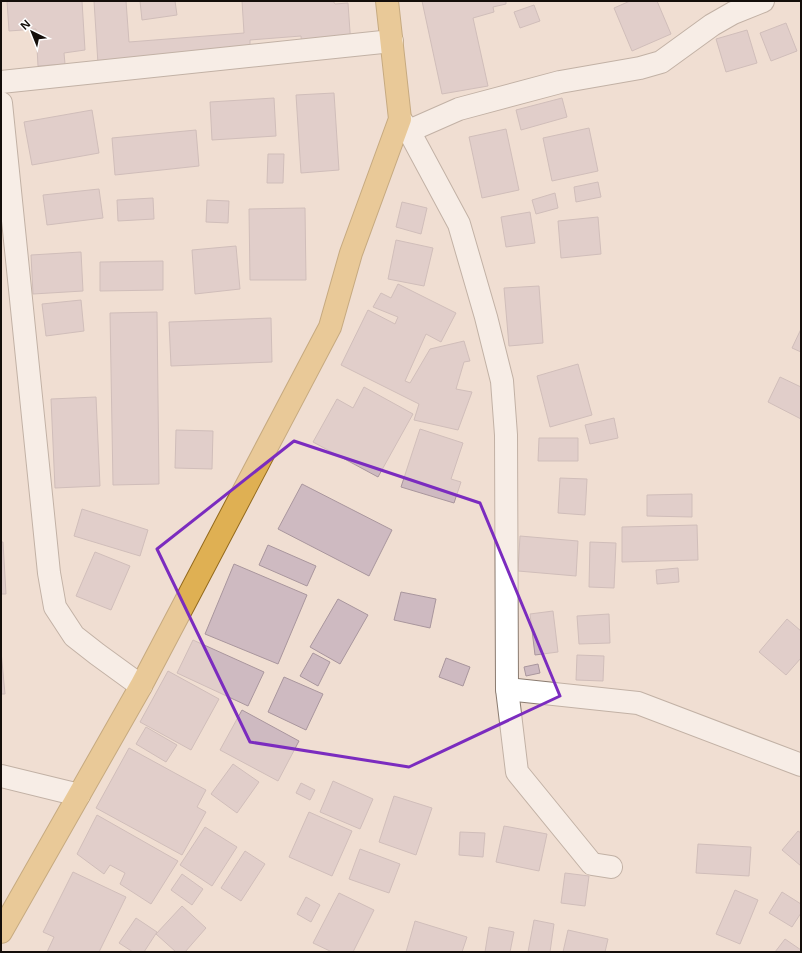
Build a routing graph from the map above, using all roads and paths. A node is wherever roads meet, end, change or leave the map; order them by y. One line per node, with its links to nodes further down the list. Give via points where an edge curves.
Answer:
1 (387, 1): 3 (highway)
2 (763, 1): 6 (street, via 712,25 661,62 560,82)
3 (392, 41): 4 (street); 6 (highway)
4 (1, 82)
5 (1, 103): 7 (street, via 49,573 55,607 74,636)
6 (405, 125): 7 (highway, via 350,253 330,327); 8 (street, via 459,224 502,381 506,435)
7 (141, 686): 11 (highway)
8 (507, 689): 9 (street, via 638,704); 12 (street, via 517,772 592,864)
9 (801, 765)
10 (1, 776): 11 (street)
11 (80, 795): 13 (highway)
12 (611, 867)
13 (1, 932)

